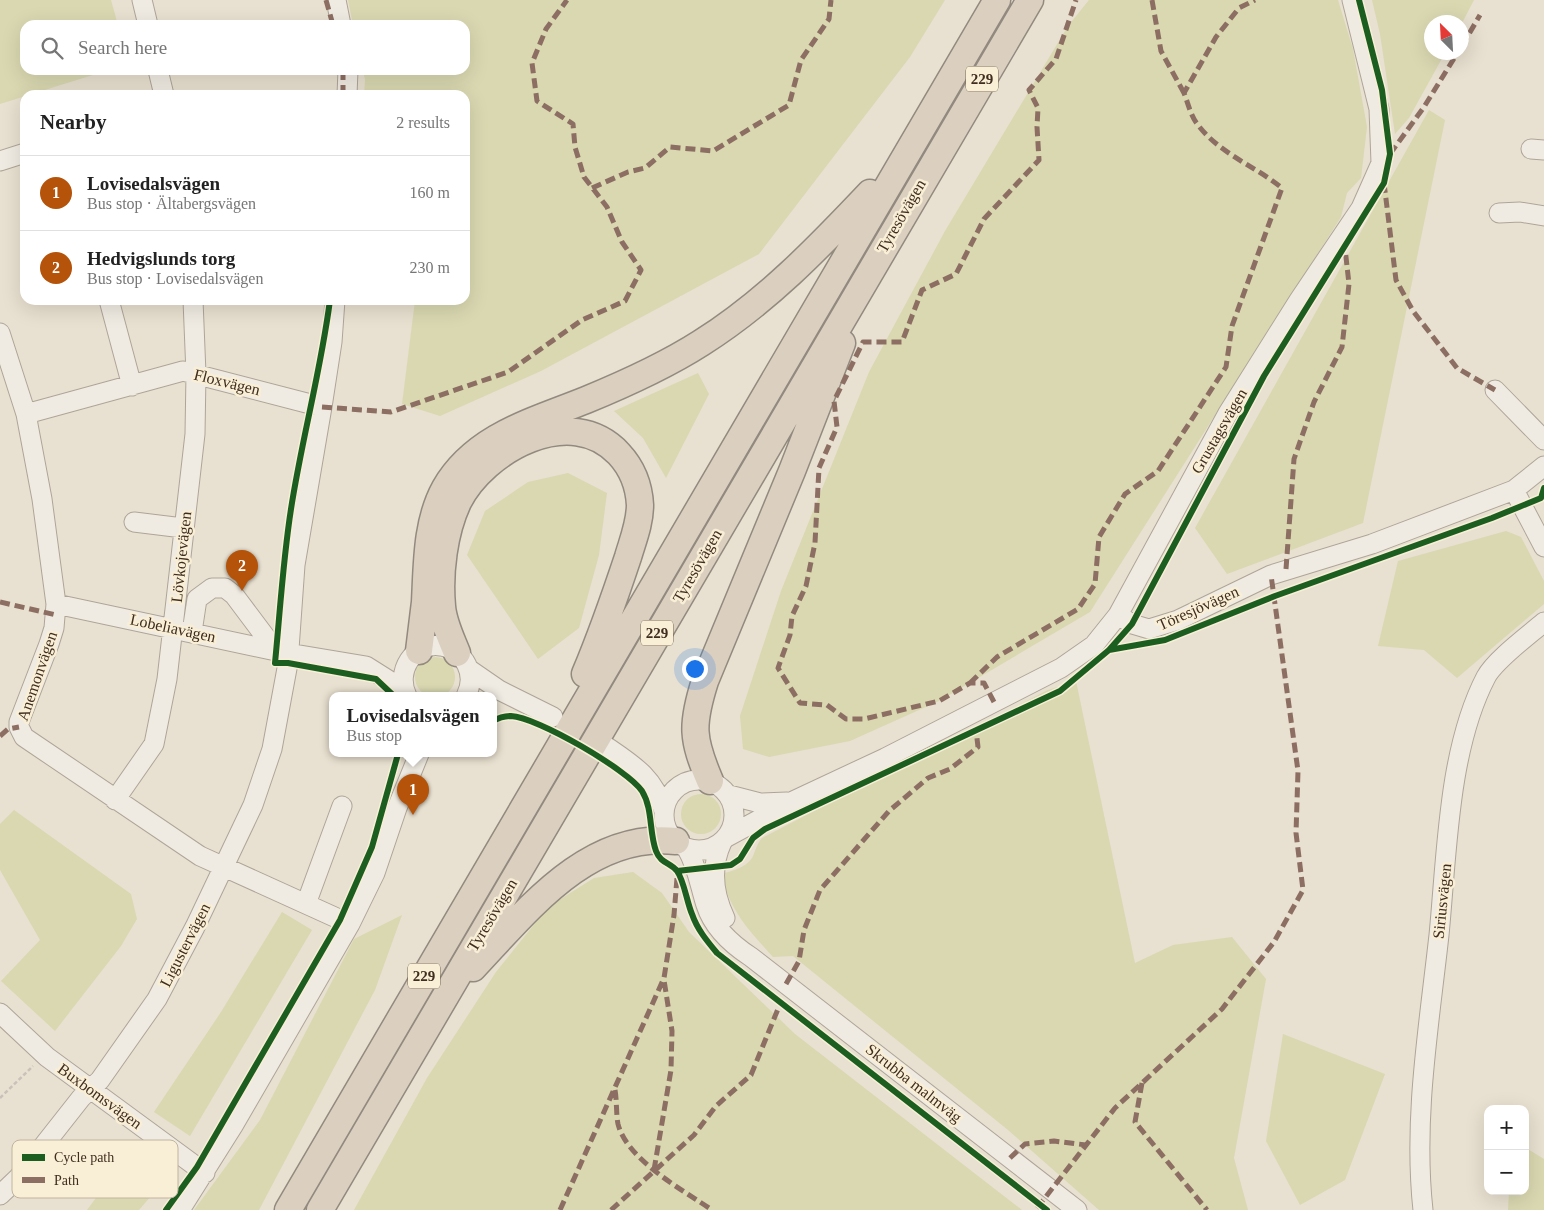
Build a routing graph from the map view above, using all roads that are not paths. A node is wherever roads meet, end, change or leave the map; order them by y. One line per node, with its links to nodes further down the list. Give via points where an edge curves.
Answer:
1 (142, 0): 6 (street)
2 (336, 0): 7 (street)
3 (996, 0): 13 (highway, Tyresövägen / 229)
4 (1030, 0): 17 (highway, Tyresövägen / 229)
5 (1352, 0): 34 (street, Grustagsvägen, via 1379,109 1381,163 1361,208 1228,413)
6 (147, 20)
7 (340, 20)
8 (159, 75): 10 (street)
9 (348, 75): 11 (street)
10 (163, 90)
11 (347, 90)
12 (20, 154): 14 (street)
13 (902, 158): 38 (highway, via 814,252 729,324 666,364 509,431 470,456 445,488 432,524); 48 (highway, Tyresövägen / 229)
14 (0, 161)
15 (1499, 213): 16 (street)
16 (1544, 216)
17 (872, 266): 52 (highway, via 696,708 695,743); 64 (highway, Tyresövägen / 229)
18 (110, 305): 23 (street)
19 (193, 305): 22 (street, Lövkojevägen)
20 (335, 305): 25 (street, Ligustervägen)
21 (0, 333): 26 (street, Anemonvägen)
22 (196, 374): 23 (street, Floxvägen, via 183,371); 25 (street, Floxvägen); 31 (street, Lövkojevägen, via 195,434)
23 (132, 386): 26 (street, Floxvägen)
24 (1495, 390): 27 (street)
25 (322, 407): 37 (street, Ligustervägen)
26 (26, 414): 33 (street, Anemonvägen, via 42,499)
27 (1544, 440)
28 (1544, 466): 29 (street, Töresjövägen)
29 (1514, 490): 32 (street); 34 (street, Töresjövägen, via 1372,544 1271,575 1178,620 1149,629)
30 (134, 522): 31 (street)
31 (183, 528): 36 (street, Lövkojevägen)
32 (1544, 547)
33 (56, 604): 36 (street, Lobeliavägen); 53 (street, Anemonvägen, via 54,628 19,727 29,741)
34 (1118, 615): 54 (street, via 1094,645 1061,668)
35 (1544, 622): 77 (street, Siriusvägen, via 1487,674 1475,702 1456,768 1423,1087 1419,1158)
36 (183, 630): 37 (street, Lobeliavägen); 37 (street, via 197,599 212,588 224,588 234,595); 53 (street, Lövkojevägen, via 167,679 154,744)
37 (283, 652): 40 (street, Lobeliavägen); 60 (street, Ligustervägen, via 272,750 253,804)
38 (415, 654): 39 (street, via 430,646 441,646); 40 (street); 42 (street, via 405,665 402,676)
39 (464, 661): 43 (street, via 472,680); 45 (street); 48 (highway, via 447,629 442,607 442,567 450,525 469,484 511,448 534,437 568,432 586,434 613,448 624,460 638,489 638,523 602,631)
40 (366, 666): 41 (street)
41 (405, 692)
42 (406, 692)
43 (468, 692)
44 (497, 701): 45 (street)
45 (520, 702): 46 (street)
46 (553, 717)
47 (607, 747): 51 (street)
48 (555, 752): 74 (highway, Tyresövägen / 229)
49 (407, 757): 56 (street)
50 (418, 757): 56 (street)
51 (644, 773): 52 (street); 57 (street, via 660,797)
52 (709, 785): 54 (street, via 760,803); 57 (street, via 668,797); 58 (street, via 735,809 734,824)
53 (116, 800): 60 (street, Anemonvägen, via 169,837)
54 (793, 801): 58 (street)
55 (342, 806): 61 (street)
56 (397, 808): 62 (street, via 375,873)
57 (664, 811): 59 (street, via 669,833)
58 (724, 840): 59 (street, via 699,851); 63 (street, Skrubba malmväg, via 714,868 718,902 729,925)
59 (682, 845): 63 (street, Skrubba malmväg, via 695,864 706,907 719,930 733,946); 64 (highway, via 653,840 630,844 582,864 537,901)
60 (224, 868): 61 (street, Anemonvägen); 66 (street, Ligustervägen, via 157,999)
61 (306, 904): 62 (street, Anemonvägen)
62 (350, 924): 70 (street)
63 (751, 956): 76 (street, Skrubba malmväg)
64 (442, 1000): 75 (highway, Tyresövägen / 229)
65 (0, 1012): 66 (street, Buxbomsvägen, via 47,1057)
66 (91, 1090): 67 (street, Ligustervägen); 68 (street, Buxbomsvägen)
67 (48, 1140)
68 (160, 1140)
69 (178, 1153): 70 (street, Buxbomsvägen)
70 (205, 1173): 73 (street)
71 (12, 1184): 72 (street, Ligustervägen)
72 (0, 1195)
73 (180, 1210)
74 (288, 1210)
75 (320, 1210)
76 (1077, 1210)
77 (1423, 1210)

